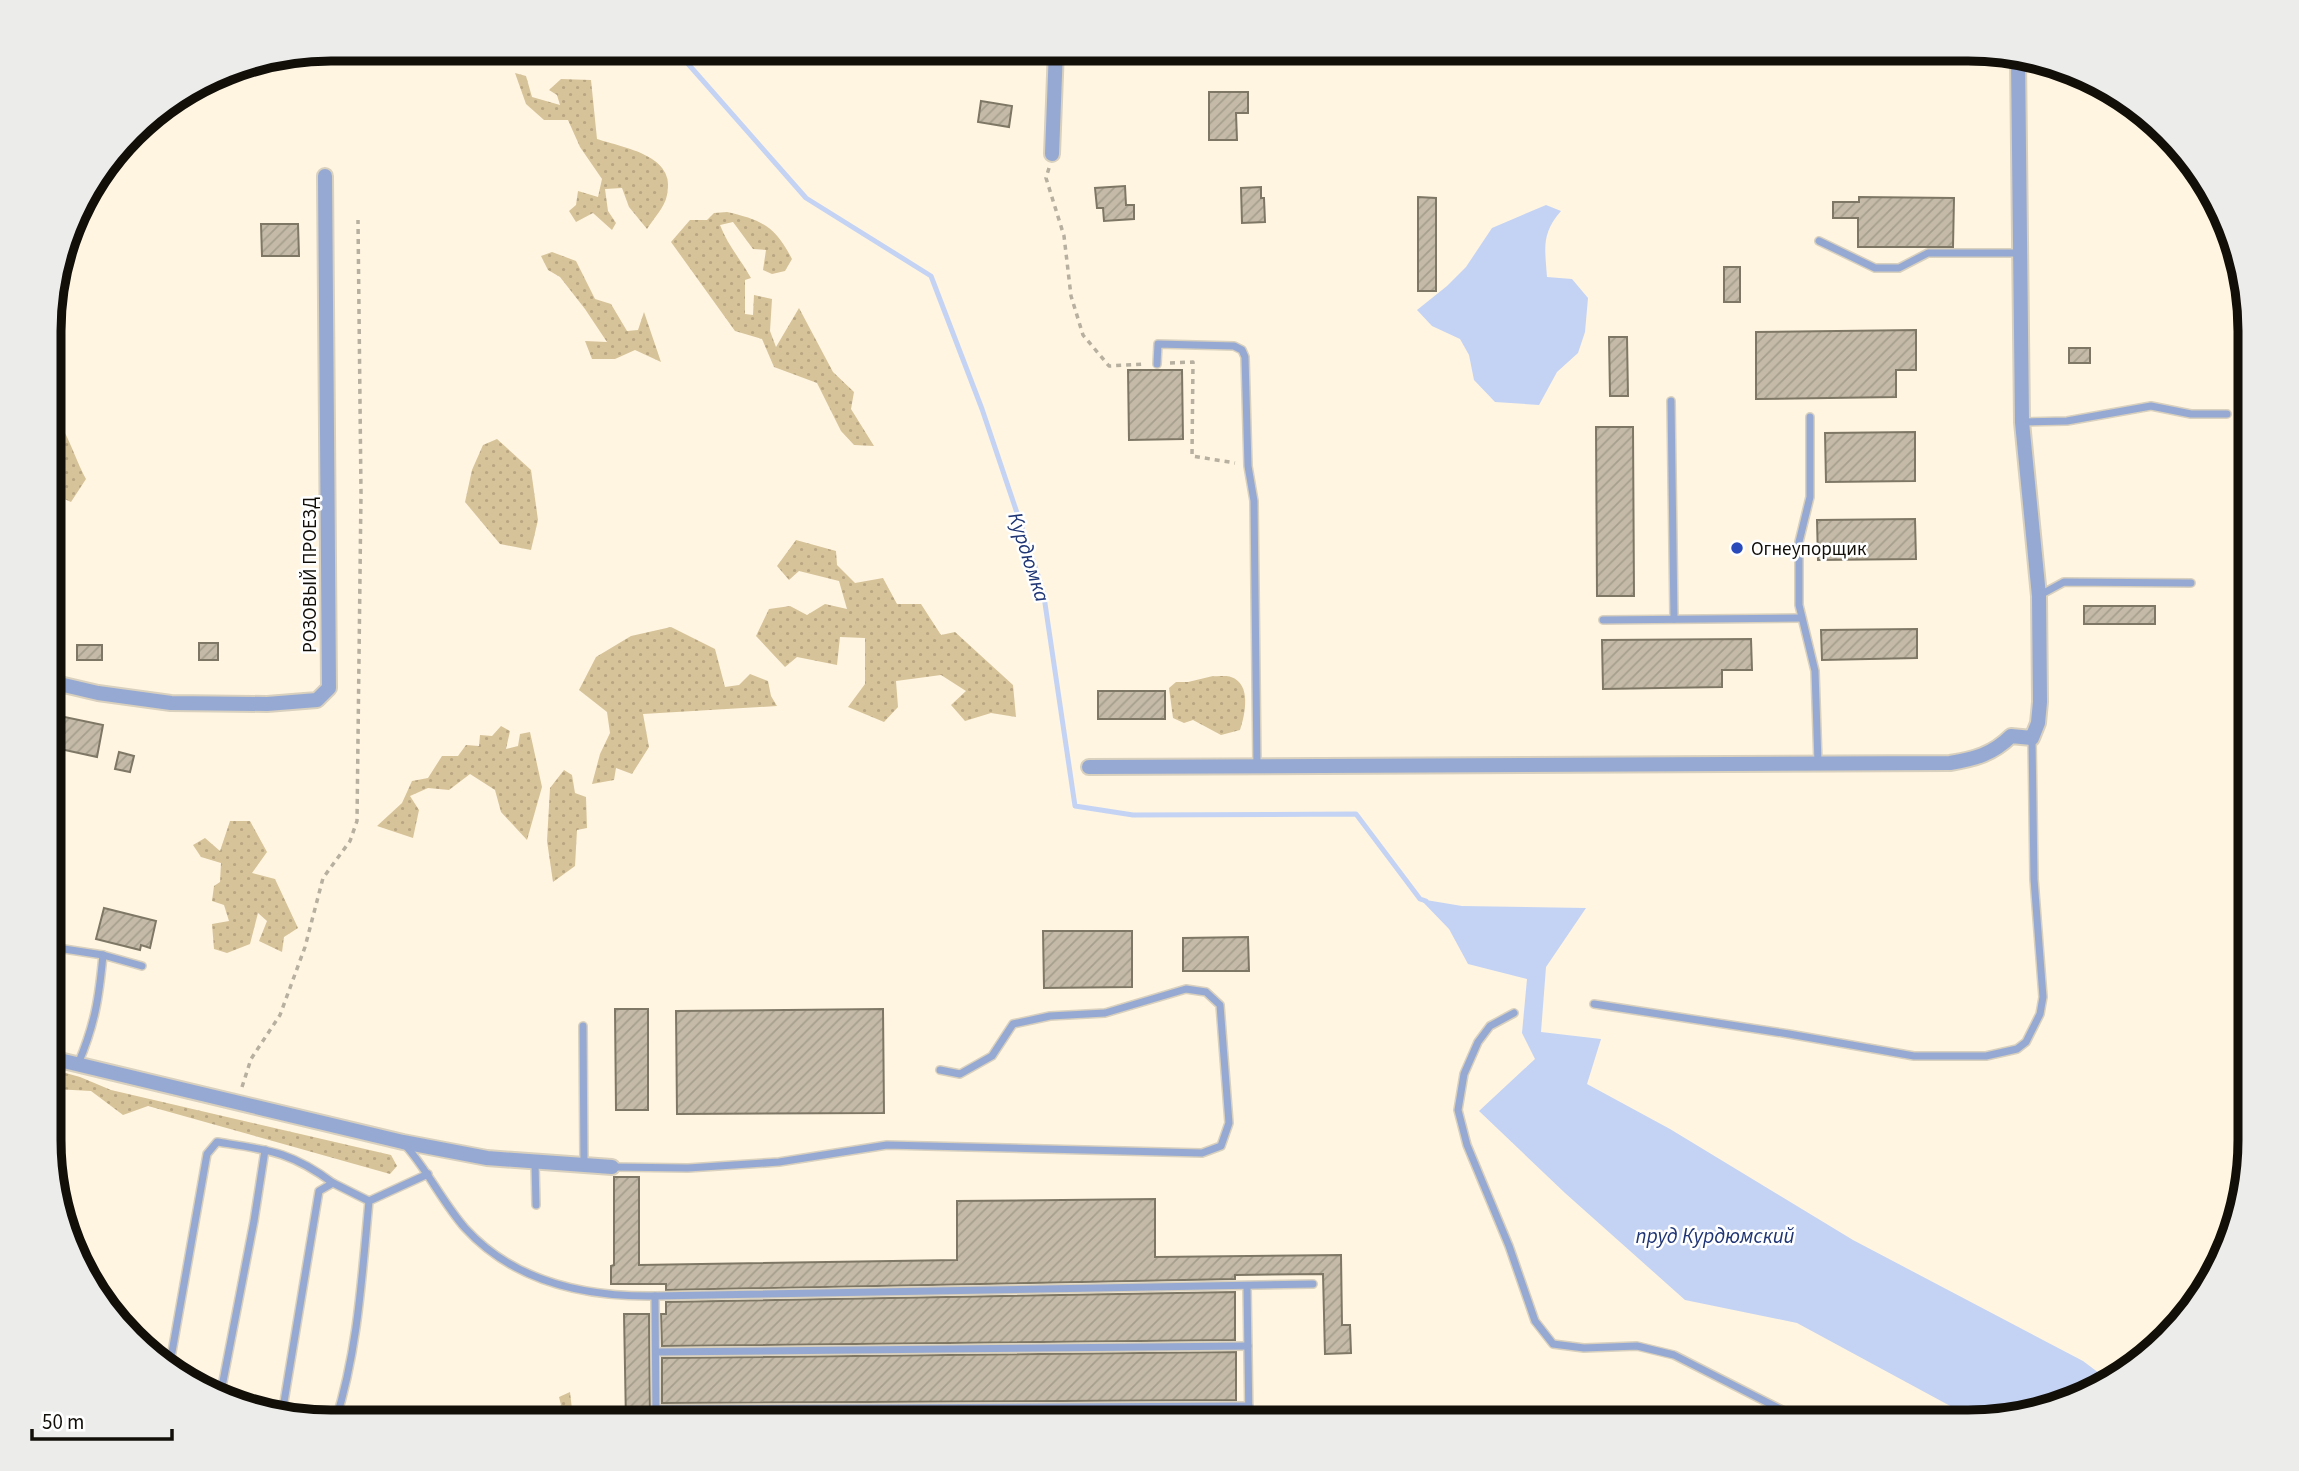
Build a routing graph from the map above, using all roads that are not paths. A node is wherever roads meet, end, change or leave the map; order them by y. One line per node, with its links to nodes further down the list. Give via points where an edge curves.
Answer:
1 (1056, 61): 3 (street)
2 (2018, 66): 6 (street)
3 (1052, 154)
4 (325, 176): 17 (street, РОЗОВЫЙ ПРОЕЗД, via 329,688 317,700 171,704)
5 (1819, 241): 6 (lane, via 1875,268 1899,268 1928,253)
6 (2020, 253): 11 (street)
7 (1157, 364): 21 (lane, via 1158,344 1234,346 1245,357 1248,466 1254,500)
8 (1671, 401): 15 (lane)
9 (2227, 414): 11 (lane, via 2191,414 2151,406 2067,421)
10 (1810, 417): 14 (lane, via 1810,497 1799,542)
11 (2022, 422): 13 (street)
12 (2191, 583): 13 (lane, via 2064,582)
13 (2039, 596): 18 (street, via 2040,702)
14 (1801, 618): 15 (lane); 19 (lane, via 1815,671)
15 (1674, 619): 16 (lane)
16 (1603, 620)
17 (61, 684)
18 (2032, 738): 19 (street, via 2011,736 1977,759 1950,763); 25 (lane, via 2034,879 2043,997 2032,1033 2017,1049 1986,1056 1914,1056)
19 (1818, 764): 21 (street)
20 (1089, 767): 21 (street)
21 (1257, 767)
22 (61, 949): 23 (lane)
23 (103, 955): 24 (lane); 29 (lane, via 92,1032)
24 (142, 966)
25 (1594, 1004)
26 (1514, 1013): 52 (lane, via 1490,1026 1478,1042 1464,1074 1458,1110 1467,1145 1535,1321 1553,1344 1637,1346 1674,1355)
27 (583, 1026): 34 (lane)
28 (61, 1060): 29 (street)
29 (78, 1064): 31 (street)
30 (940, 1070): 35 (lane, via 960,1074 992,1056 1013,1024 1050,1016 1105,1013 1186,989 1206,992 1220,1005 1229,1122 1221,1146 1202,1153 887,1145 779,1162)
31 (403, 1142): 33 (street); 36 (lane)
32 (265, 1150): 37 (lane, via 309,1165); 45 (lane, via 217,1142 207,1154); 46 (lane)
33 (535, 1163): 34 (street); 39 (lane)
34 (584, 1166): 35 (street)
35 (612, 1167)
36 (428, 1174): 38 (lane); 42 (lane, via 465,1227 491,1252 518,1268 549,1283 586,1292)
37 (332, 1183): 38 (lane); 47 (lane, via 319,1191)
38 (369, 1201): 50 (lane, via 358,1316)
39 (536, 1205)
40 (1313, 1284): 41 (lane)
41 (1247, 1286): 42 (lane); 43 (lane)
42 (655, 1296): 44 (lane)
43 (1248, 1346): 44 (lane); 48 (lane)
44 (656, 1352): 49 (lane)
45 (171, 1357)
46 (222, 1386)
47 (283, 1406)
48 (1249, 1406): 49 (lane); 51 (lane)
49 (656, 1409)
50 (339, 1410)
51 (1249, 1410)
52 (1782, 1410)

